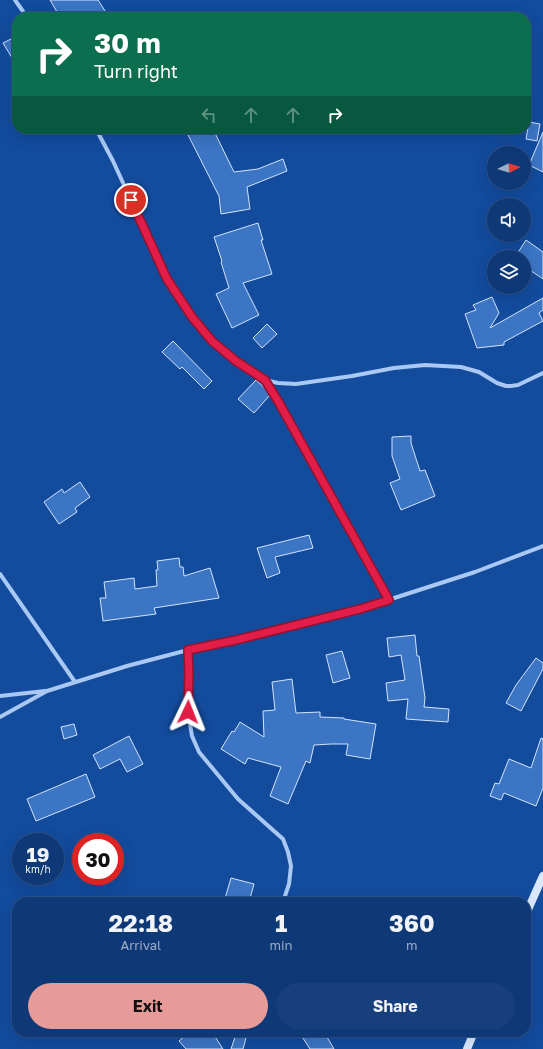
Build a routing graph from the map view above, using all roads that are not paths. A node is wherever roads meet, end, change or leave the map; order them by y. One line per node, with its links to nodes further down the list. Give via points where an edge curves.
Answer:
1 (15, 0): 2 (street)
2 (23, 12)
3 (99, 134): 5 (street, via 167,279 188,311 212,341)
4 (543, 373): 5 (street, via 511,386 497,383 479,372 462,366 425,365 296,384)
5 (265, 380): 8 (street)
6 (543, 546): 8 (street, via 476,572)
7 (0, 574): 10 (street)
8 (389, 600): 9 (street)
9 (188, 650): 10 (street); 15 (street, via 188,712 192,736 199,752 238,799 283,839 291,866)
10 (76, 682): 11 (street)
11 (47, 691): 12 (street); 13 (street)
12 (0, 696)
13 (0, 717)
14 (543, 876): 16 (main road)
15 (284, 897)
16 (531, 903)
17 (472, 1037): 18 (main road)
18 (467, 1049)

